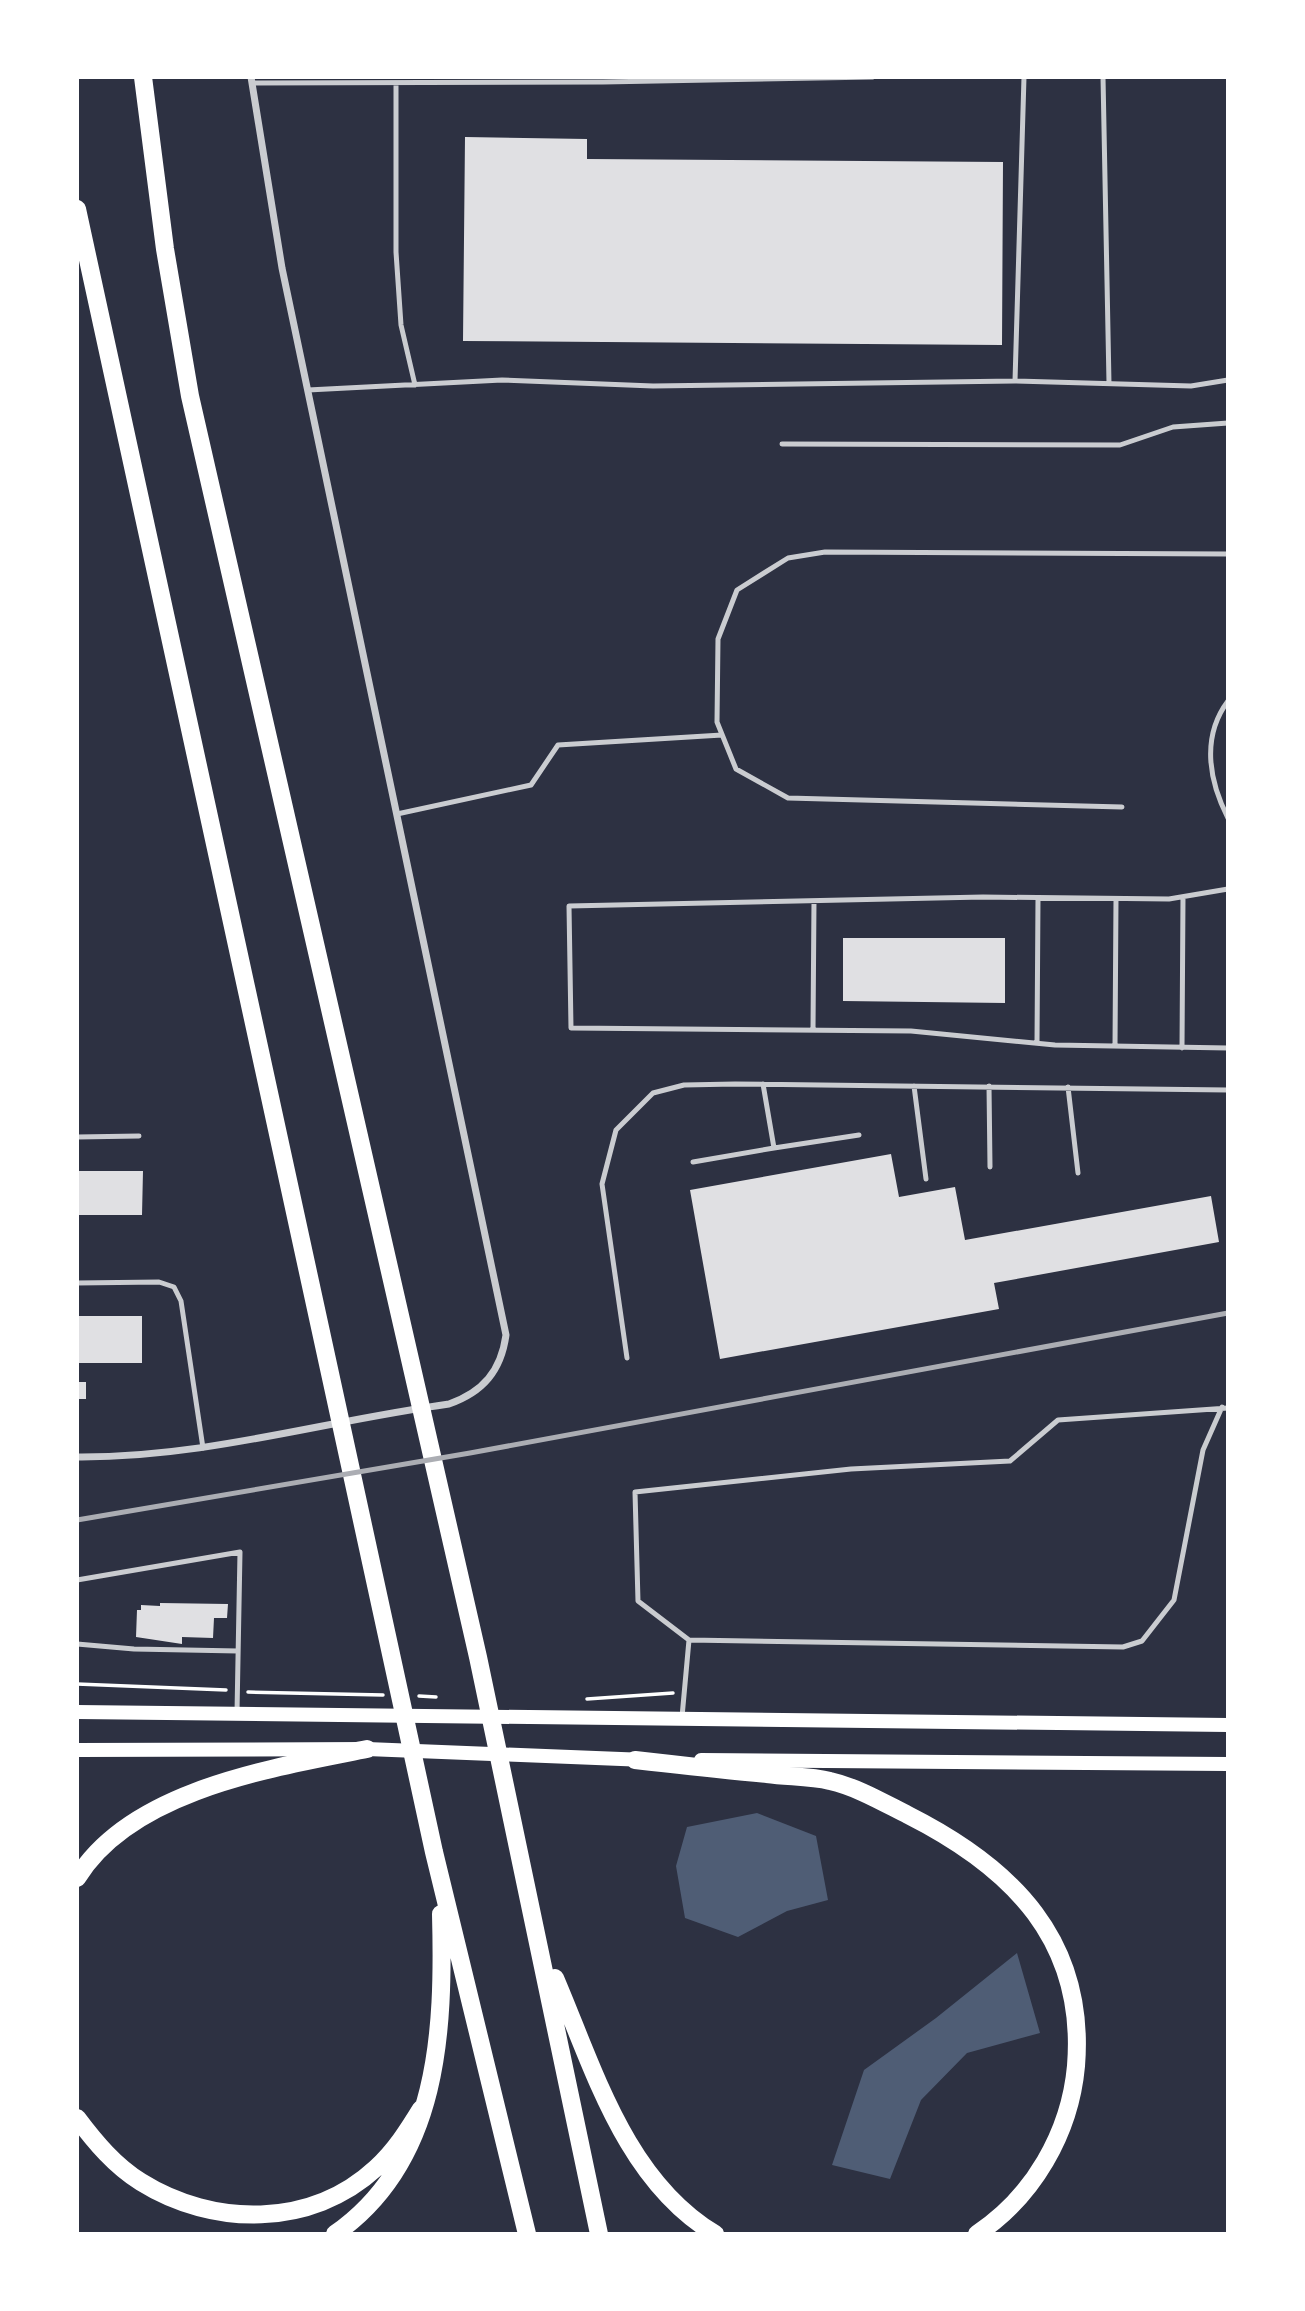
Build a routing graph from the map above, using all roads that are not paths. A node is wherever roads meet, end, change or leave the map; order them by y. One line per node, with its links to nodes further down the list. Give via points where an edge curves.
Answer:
1 (143, 77): 65 (highway, via 190,396)
2 (873, 77): 6 (lane)
3 (1024, 77): 9 (lane)
4 (1103, 77): 10 (lane)
5 (251, 80): 6 (lane); 12 (street, via 282,268)
6 (396, 83): 11 (lane, via 397,264 401,325)
7 (77, 209): 64 (highway)
8 (1228, 380): 10 (lane, via 1191,386)
9 (1015, 381): 10 (lane); 11 (lane, via 653,386 502,380)
10 (1109, 383)
11 (415, 385): 12 (lane)
12 (308, 390): 19 (street)
13 (1228, 423): 14 (lane, via 1173,427 1120,445)
14 (782, 444)
15 (1228, 554): 17 (lane, via 825,552 788,558 737,590 718,639)
16 (1228, 701): 20 (lane, via 1219,713 1211,742 1210,772)
17 (722, 735): 18 (lane, via 736,769 788,798); 19 (lane, via 558,745 531,785)
18 (1122, 807)
19 (397, 814): 47 (street, via 503,1315 503,1354 483,1387 449,1405)
20 (1228, 818)
21 (1228, 889): 22 (lane)
22 (1183, 897): 24 (lane); 29 (lane)
23 (1038, 898): 24 (lane); 25 (lane); 27 (lane)
24 (1116, 899): 28 (lane)
25 (814, 901): 26 (lane); 26 (lane, via 569,906 571,1028)
26 (813, 1030): 27 (lane, via 911,1031)
27 (1037, 1043): 28 (lane)
28 (1115, 1046): 29 (lane)
29 (1182, 1048): 30 (lane)
30 (1228, 1048)
31 (763, 1084): 32 (lane); 39 (lane); 45 (lane, via 684,1085 653,1093 616,1130 602,1184)
32 (914, 1086): 33 (lane); 43 (lane)
33 (989, 1086): 34 (lane); 41 (lane)
34 (1068, 1087): 35 (lane); 42 (lane)
35 (1228, 1090)
36 (859, 1135): 39 (lane)
37 (139, 1136): 38 (lane)
38 (77, 1137)
39 (774, 1148): 40 (lane)
40 (693, 1162)
41 (990, 1167)
42 (1078, 1173)
43 (926, 1179)
44 (77, 1283): 47 (lane, via 159,1282 174,1287 181,1301)
45 (627, 1358)
46 (1225, 1408): 50 (lane, via 1203,1450 1174,1600 1142,1641 1123,1647); 50 (lane, via 1058,1420 1010,1461 851,1469 635,1492 638,1601)
47 (203, 1447): 48 (street, via 131,1458)
48 (77, 1457)
49 (77, 1580): 52 (lane, via 240,1552)
50 (689, 1640): 55 (lane)
51 (77, 1644): 52 (lane)
52 (238, 1651): 54 (lane)
53 (77, 1712): 54 (main road)
54 (237, 1716): 55 (main road)
55 (681, 1722): 56 (main road)
56 (1228, 1726)
57 (367, 1749): 59 (main road); 61 (main road); 63 (highway, via 184,1794 101,1846)
58 (77, 1750): 59 (main road)
59 (111, 1750): 60 (main road)
60 (77, 1757)
61 (635, 1760): 62 (main road); 72 (highway, via 831,1781 877,1799 965,1848 1016,1887 1036,1912 1054,1942 1072,1997 1075,2081 1053,2150 1034,2180)
62 (1228, 1764)
63 (77, 1878)
64 (440, 1879): 66 (highway, via 438,2056); 69 (highway)
65 (540, 1944): 70 (highway); 71 (highway, via 632,2151 678,2206)
66 (421, 2109): 67 (highway, via 397,2146 354,2186 300,2210 256,2215 225,2214 166,2196 116,2163); 68 (highway, via 407,2153 391,2180)
67 (77, 2118)
68 (335, 2234)
69 (527, 2234)
70 (599, 2234)
71 (715, 2234)
72 (977, 2234)

